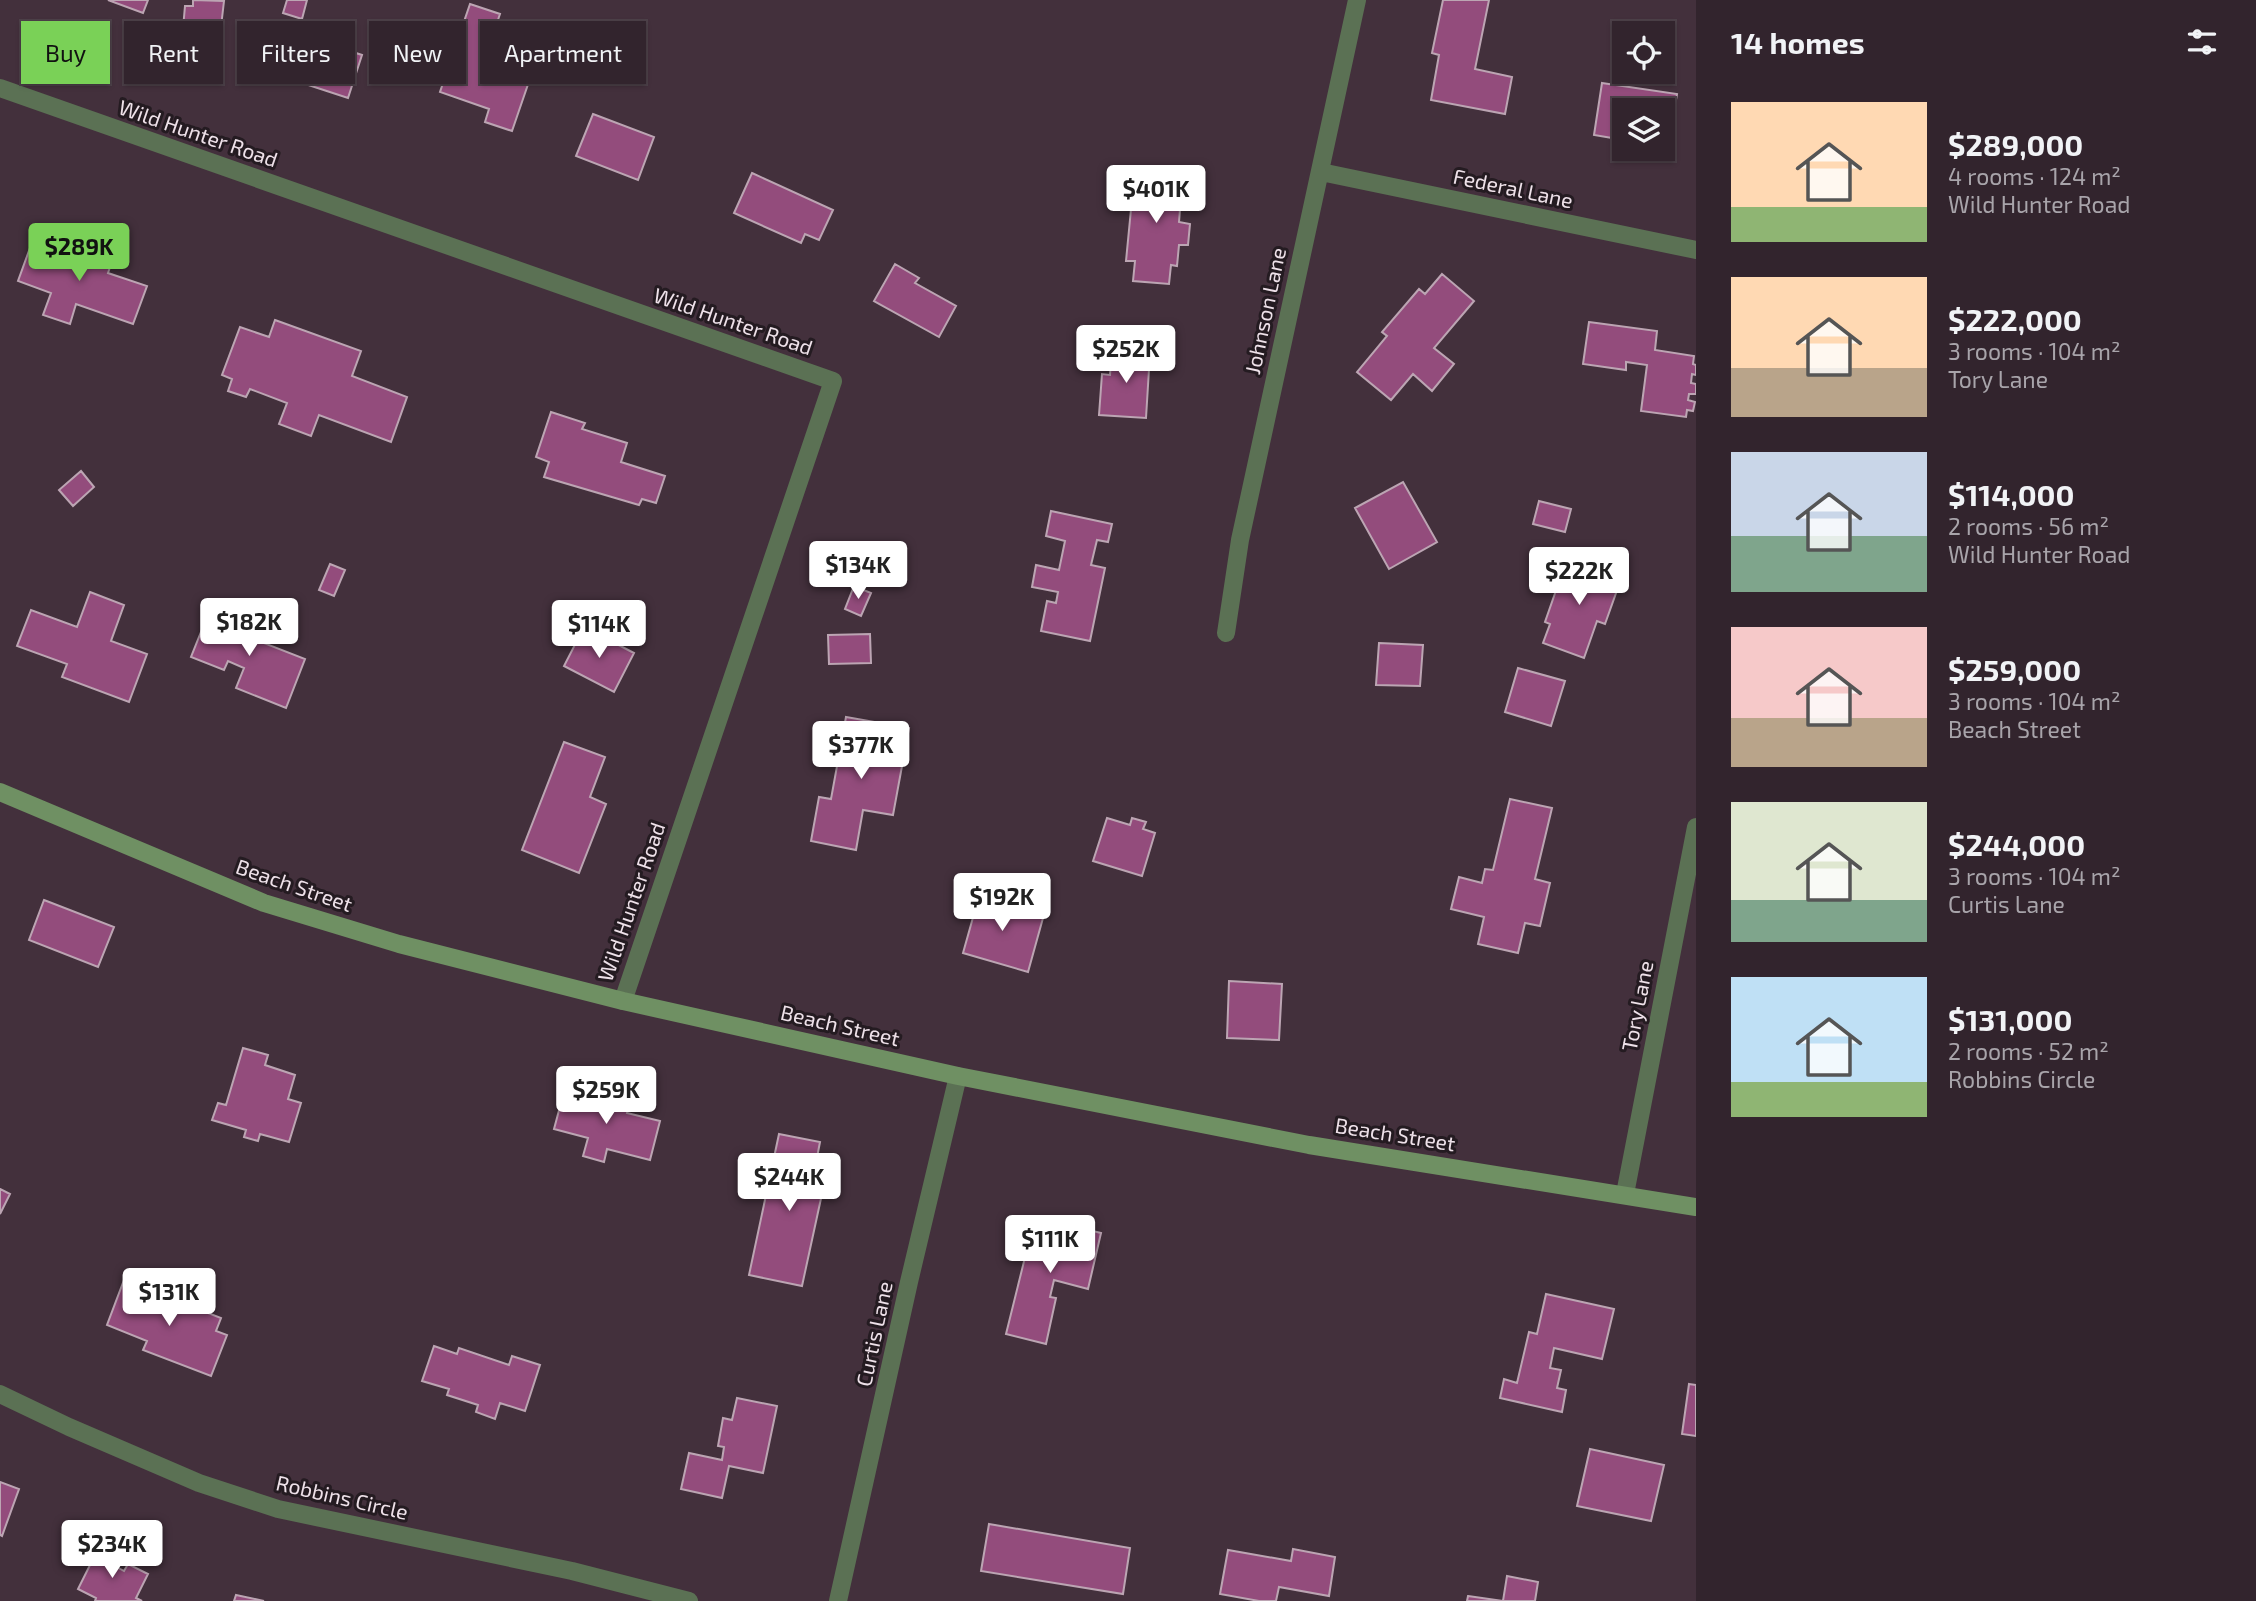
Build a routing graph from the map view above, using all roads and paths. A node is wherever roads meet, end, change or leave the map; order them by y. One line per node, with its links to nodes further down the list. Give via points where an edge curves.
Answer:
1 (1357, 0): 3 (street, Johnson Lane)
2 (0, 88): 8 (street, Wild Hunter Road, via 833,382)
3 (1321, 172): 4 (street, Federal Lane); 5 (street, Johnson Lane, via 1240,540)
4 (1696, 250)
5 (1226, 633)
6 (0, 792): 8 (street, Beach Street, via 264,903 399,944)
7 (1696, 827): 10 (street, Tory Lane)
8 (623, 1001): 9 (street, Beach Street)
9 (958, 1076): 10 (street, Beach Street, via 1309,1145); 14 (street, Curtis Lane)
10 (1625, 1194): 11 (street, Beach Street)
11 (1696, 1207)
12 (0, 1394): 13 (street, Robbins Circle, via 198,1483 278,1509 572,1571)
13 (689, 1601)
14 (838, 1601)

